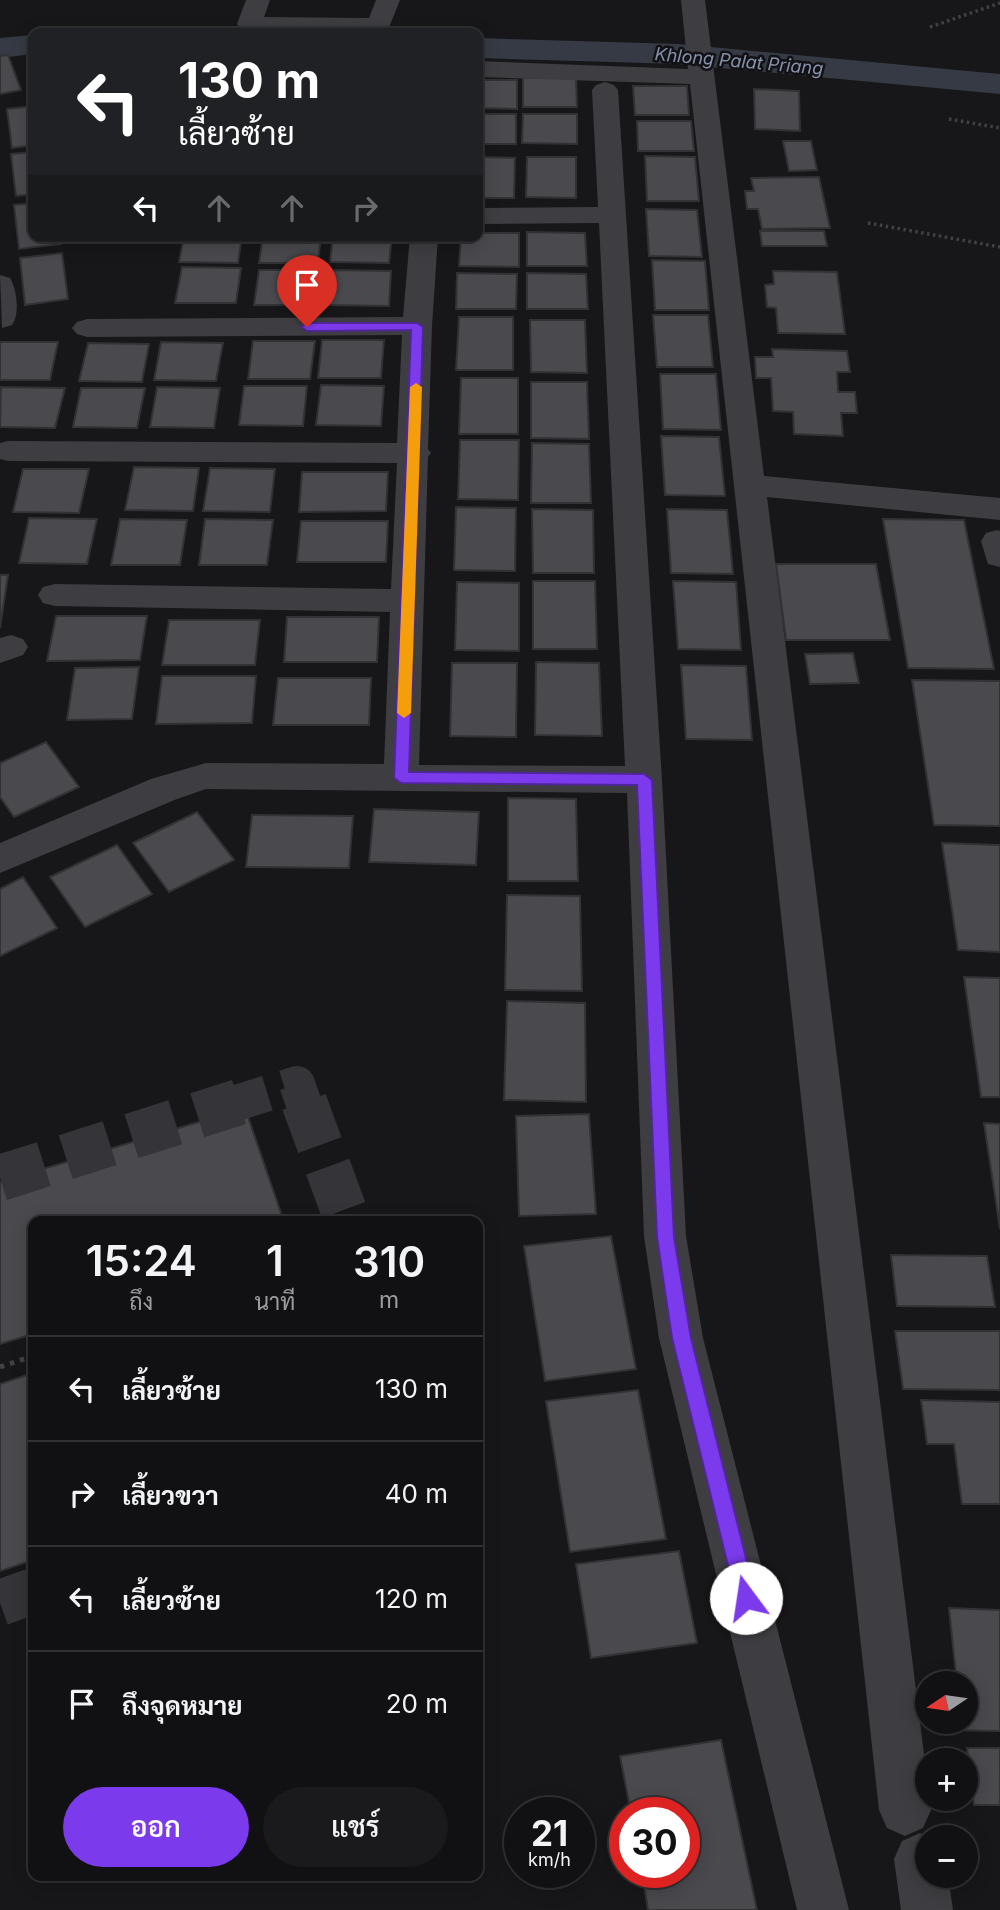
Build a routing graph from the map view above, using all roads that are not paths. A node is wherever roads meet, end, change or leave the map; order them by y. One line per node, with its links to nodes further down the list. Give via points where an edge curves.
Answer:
1 (258, 0): 2 (street, via 249,24 379,26)
2 (388, 0)
3 (693, 0): 4 (street)
4 (700, 63): 5 (street); 16 (street)
5 (483, 69)
6 (606, 90): 7 (street)
7 (611, 215): 8 (street); 21 (street)
8 (483, 216)
9 (424, 242): 12 (street)
10 (0, 284): 11 (street)
11 (2, 319)
12 (417, 327): 13 (street); 15 (street)
13 (87, 328)
14 (8, 451): 15 (street)
15 (415, 453): 19 (street)
16 (748, 485): 17 (street); 23 (street)
17 (1000, 509)
18 (55, 595): 19 (street)
19 (409, 601): 20 (street)
20 (401, 778): 21 (street); 22 (street, via 206,776 164,789)
21 (644, 780): 25 (street, via 665,1237 681,1338)
22 (0, 859)
23 (905, 1810)
24 (924, 1888): 26 (street)
25 (823, 1910)
26 (927, 1910)

